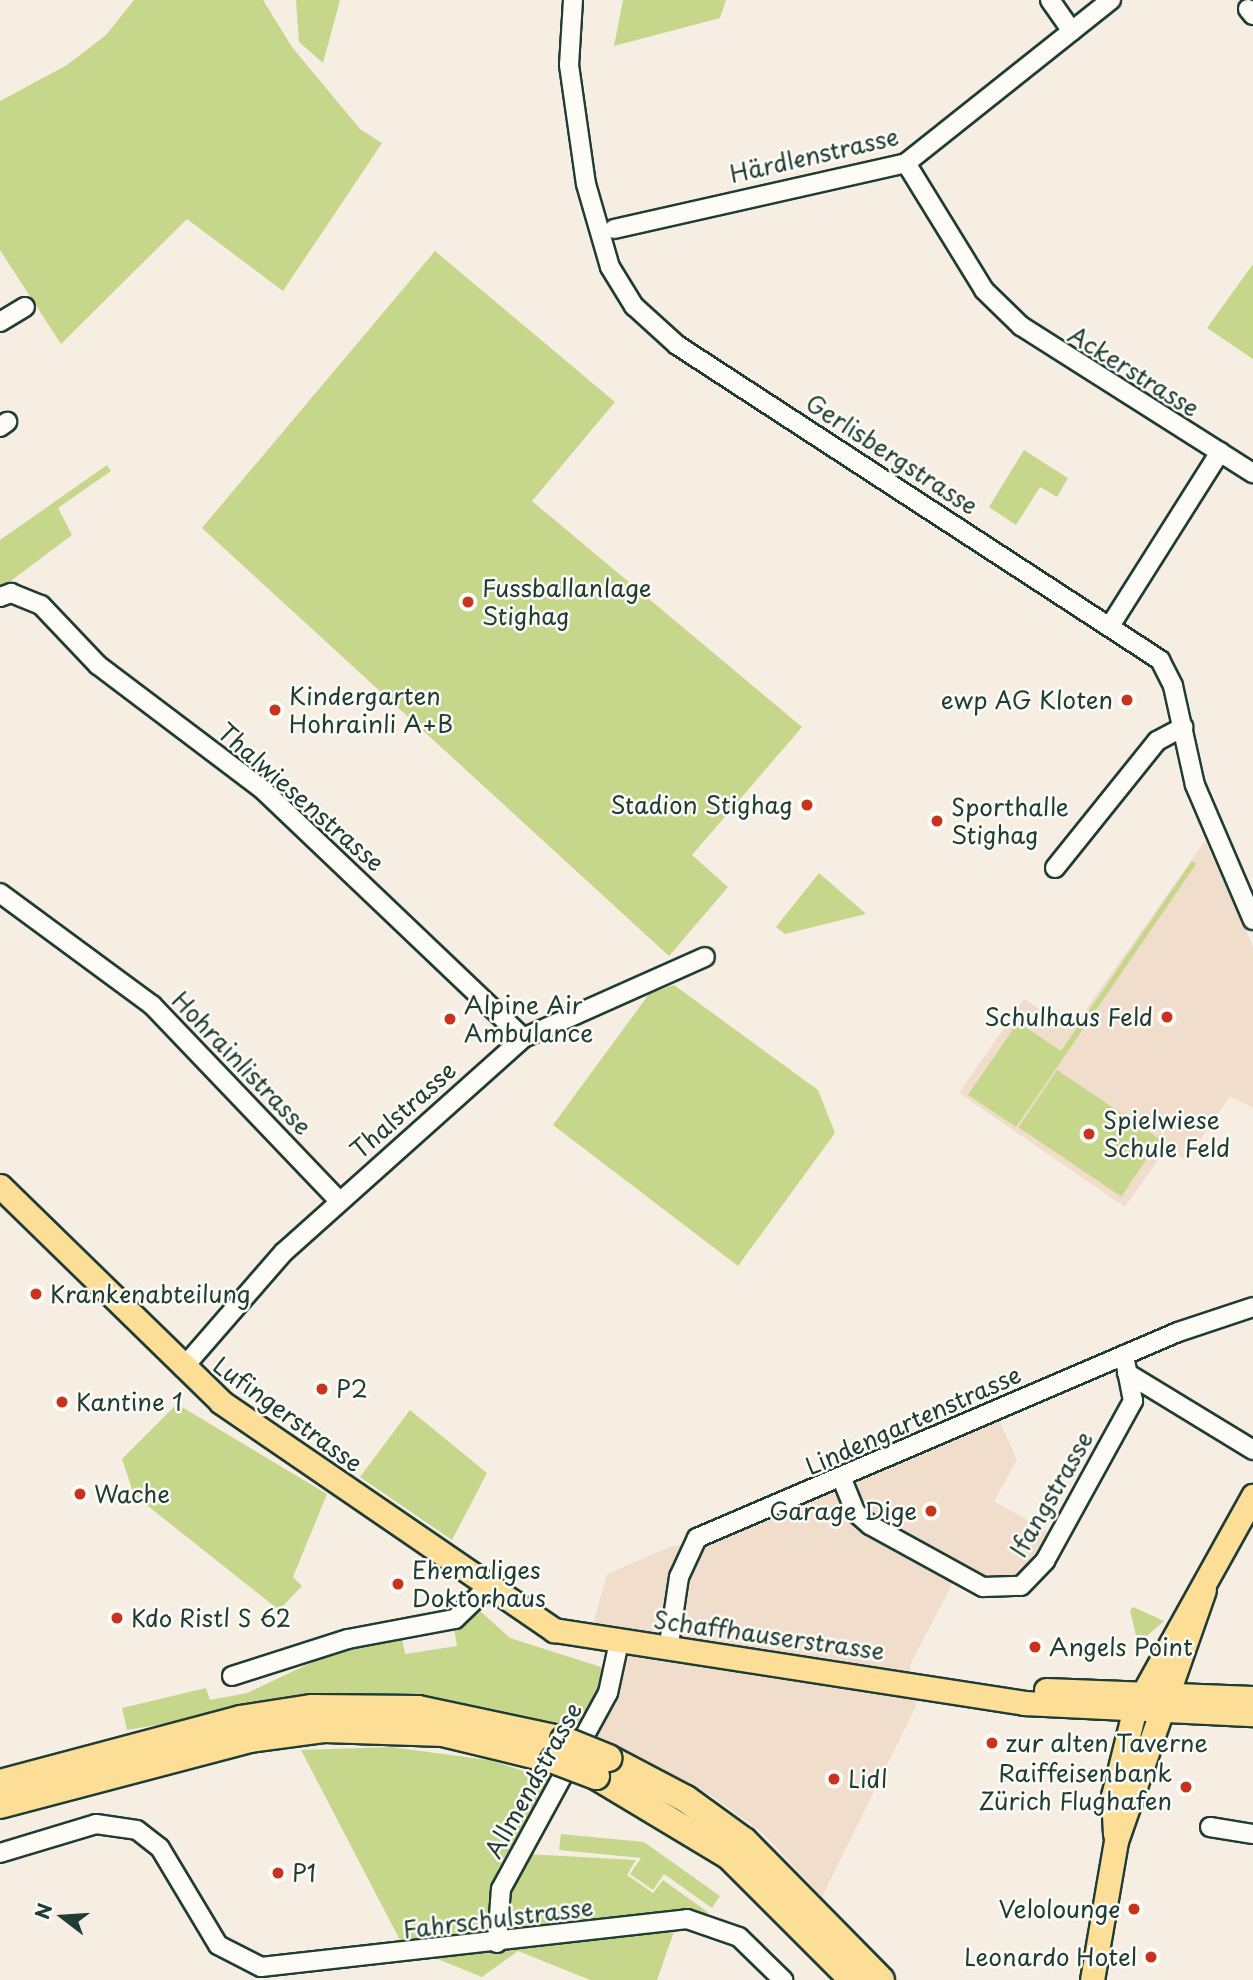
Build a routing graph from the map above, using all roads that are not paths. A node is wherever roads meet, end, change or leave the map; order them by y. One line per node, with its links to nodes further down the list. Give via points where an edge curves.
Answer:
1 (573, 0): 12 (street, Gerlisbergstrasse, via 569,65 586,184 610,267 634,306 677,345)
2 (1050, 0): 4 (street)
3 (1111, 0): 4 (street, Härdlenstrasse)
4 (1072, 31): 5 (street, Härdlenstrasse)
5 (906, 163): 6 (street, Härdlenstrasse); 9 (street, Ackerstrasse, via 984,289 1021,327)
6 (614, 229)
7 (24, 307): 8 (street)
8 (0, 322)
9 (1220, 452): 10 (street, Ackerstrasse); 12 (street)
10 (1253, 473)
11 (0, 597): 18 (street, Thalwiesenstrasse, via 10,593 41,605 98,665 263,790)
12 (1110, 626): 13 (street, Gerlisbergstrasse, via 1160,660)
13 (1183, 727): 14 (street, via 1157,741); 16 (street, Gerlisbergstrasse, via 1195,785)
14 (1055, 868)
15 (0, 893): 20 (street, Hohrainlistrasse, via 152,1005)
16 (1253, 920)
17 (705, 957): 18 (street, Thalstrasse)
18 (523, 1038): 20 (street, Thalstrasse)
19 (0, 1186): 23 (main road, Lufingerstrasse)
20 (339, 1201): 23 (street, Thalstrasse, via 261,1277)
21 (1253, 1307): 22 (street, Lindengartenstrasse)
22 (1126, 1364): 24 (street); 25 (street, Lindengartenstrasse); 25 (street, Ifangstrasse, via 1133,1401 1045,1561 1010,1590 971,1582 870,1524 855,1512)
23 (183, 1367): 27 (main road, Lufingerstrasse, via 221,1402)
24 (1253, 1450)
25 (842, 1479): 31 (street, Lindengartenstrasse, via 697,1538 678,1577)
26 (1253, 1496): 28 (main road)
27 (487, 1588): 29 (main road, Lufingerstrasse); 33 (street, via 455,1619 348,1639)
28 (1204, 1590): 32 (main road); 36 (main road)
29 (541, 1624): 30 (main road, Schaffhauserstrasse)
30 (619, 1642): 31 (main road, Schaffhauserstrasse); 48 (street, Allmendstrasse, via 608,1693 502,1889)
31 (669, 1644): 36 (main road, Schaffhauserstrasse, via 1024,1703)
32 (1184, 1656): 34 (main road); 37 (main road)
33 (232, 1676)
34 (1214, 1694): 35 (main road, Schaffhauserstrasse); 37 (main road, Schaffhauserstrasse)
35 (1253, 1698)
36 (1139, 1699): 37 (main road, Schaffhauserstrasse); 45 (main road, via 1113,1796)
37 (1164, 1700): 38 (main road, Schaffhauserstrasse); 45 (main road)
38 (1253, 1714)
39 (559, 1750): 40 (highway, bridge); 41 (highway, via 418,1709 312,1708 240,1719); 42 (highway, via 443,1733 325,1728 249,1739)
40 (602, 1767): 47 (highway); 52 (highway, via 686,1799 744,1841)
41 (0, 1783)
42 (0, 1805)
43 (1210, 1827): 44 (street)
44 (1253, 1834)
45 (1116, 1841): 53 (main road)
46 (0, 1853): 48 (street, Fahrschulstrasse, via 96,1824 137,1830 160,1848 211,1934 237,1960 272,1968)
47 (729, 1856): 50 (highway); 51 (highway)
48 (497, 1943): 49 (street, Fahrschulstrasse, via 687,1919 731,1932)
49 (783, 1980)
50 (830, 1980)
51 (853, 1980)
52 (881, 1980)
53 (1092, 1980)

